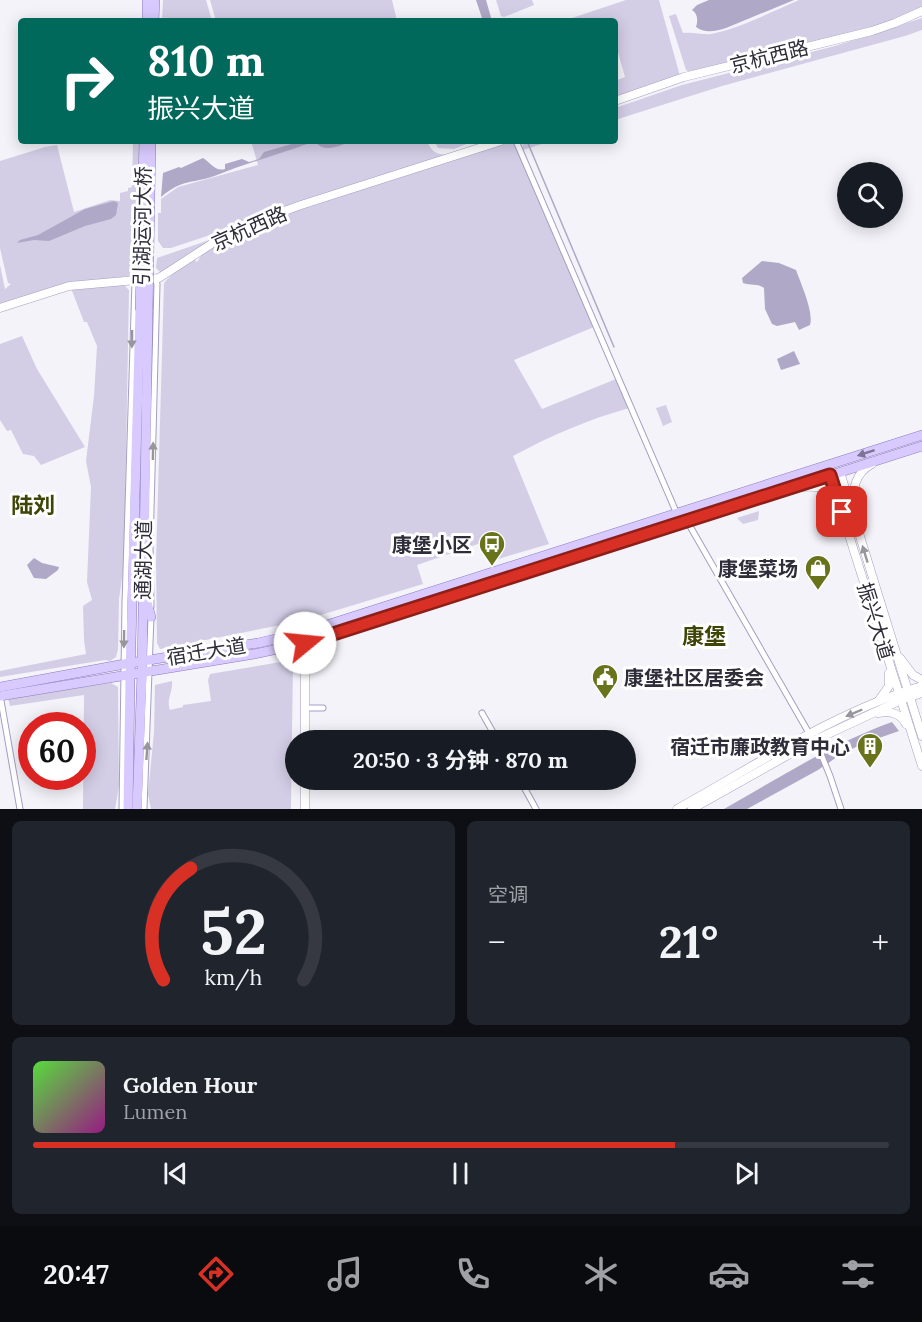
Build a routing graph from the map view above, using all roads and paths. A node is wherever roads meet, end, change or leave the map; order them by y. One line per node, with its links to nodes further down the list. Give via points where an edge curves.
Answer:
1 (147, 0): 4 (main road)
2 (154, 0): 5 (main road)
3 (922, 11): 6 (main road, 京杭西路, via 872,31 684,77)
4 (147, 18)
5 (154, 18)
6 (618, 100)
7 (144, 144): 14 (main road, 引湖运河大桥, bridge)
8 (151, 144): 14 (main road, 引湖运河大桥, bridge)
9 (492, 144): 11 (main road, 京杭西路, via 254,222)
10 (517, 144): 23 (street)
11 (155, 279): 12 (main road, 京杭西路); 18 (street, one-way to 11)
12 (135, 281): 13 (main road, 京杭西路, via 69,286); 28 (street, one-way to 28)
13 (0, 308)
14 (144, 310): 22 (main road, 通湖大道); 25 (main road, 通湖大道)
15 (922, 435): 23 (main road, 宿迁大道, one-way to 23)
16 (922, 446): 17 (main road, 宿迁大道)
17 (889, 457): 19 (main road, 宿迁大道); 27 (main road, via 865,468 854,484)
18 (152, 472): 22 (main road); 30 (street)
19 (840, 472): 20 (main road, 宿迁大道); 27 (main road, 振兴大道)
20 (830, 475): 21 (main road, 宿迁大道); 26 (main road, 振兴大道)
21 (780, 491): 24 (main road, 宿迁大道); 26 (main road, via 814,486 826,489 836,501)
22 (144, 500): 29 (main road, 通湖大道)
23 (677, 514): 32 (main road, 宿迁大道)
24 (687, 521): 33 (main road, 宿迁大道); 58 (street)
25 (134, 530): 28 (main road); 31 (main road, 通湖大道)
26 (847, 530): 35 (main road, 振兴大道)
27 (857, 530): 34 (main road, 振兴大道, one-way to 27)
28 (127, 558): 37 (street, one-way to 37)
29 (143, 588): 30 (main road); 31 (main road, 通湖大道)
30 (151, 617): 36 (street)
31 (137, 626): 36 (main road, 通湖大道); 37 (main road, 通湖大道)
32 (304, 632): 33 (main road); 36 (main road, 宿迁大道)
33 (305, 643): 38 (main road, 宿迁大道); 48 (main road)
34 (895, 651): 40 (main road); 43 (main road, 振兴大道)
35 (887, 657): 46 (main road, 振兴大道); 47 (main road, via 889,686)
36 (146, 660): 37 (main road, 宿迁大道); 38 (main road, 通湖大道)
37 (127, 663): 39 (main road, 通湖大道); 42 (main road, 宿迁大道)
38 (146, 671): 39 (main road, 宿迁大道); 50 (main road, 通湖大道); 60 (street, one-way to 38)
39 (127, 674): 45 (main road, 宿迁大道); 52 (main road, 通湖大道)
40 (922, 680)
41 (922, 686): 43 (main road)
42 (0, 687)
43 (909, 693): 44 (main road); 46 (main road); 56 (main road, 振兴大道)
44 (922, 693)
45 (0, 696): 64 (street)
46 (900, 697): 47 (main road); 53 (main road); 57 (main road, 振兴大道)
47 (875, 704): 58 (main road, one-way to 58, via 833,721)
48 (305, 708): 49 (street); 54 (main road)
49 (323, 708)
50 (140, 712): 52 (main road, via 136,704); 63 (main road, 通湖大道)
51 (482, 713): 55 (street)
52 (126, 714): 63 (main road, 通湖大道); 65 (street)
53 (871, 714): 57 (main road, via 896,713); 58 (main road)
54 (305, 730)
55 (492, 730)
56 (922, 736)
57 (912, 737): 59 (main road, 振兴大道)
58 (811, 738): 68 (main road); 69 (main road); 70 (street, via 831,776)
59 (922, 766)
60 (145, 780): 63 (main road)
61 (305, 790): 66 (main road)
62 (526, 790): 67 (street)
63 (137, 808)
64 (20, 809)
65 (122, 809)
66 (305, 809)
67 (536, 809)
68 (677, 809)
69 (692, 809)
70 (841, 809)

